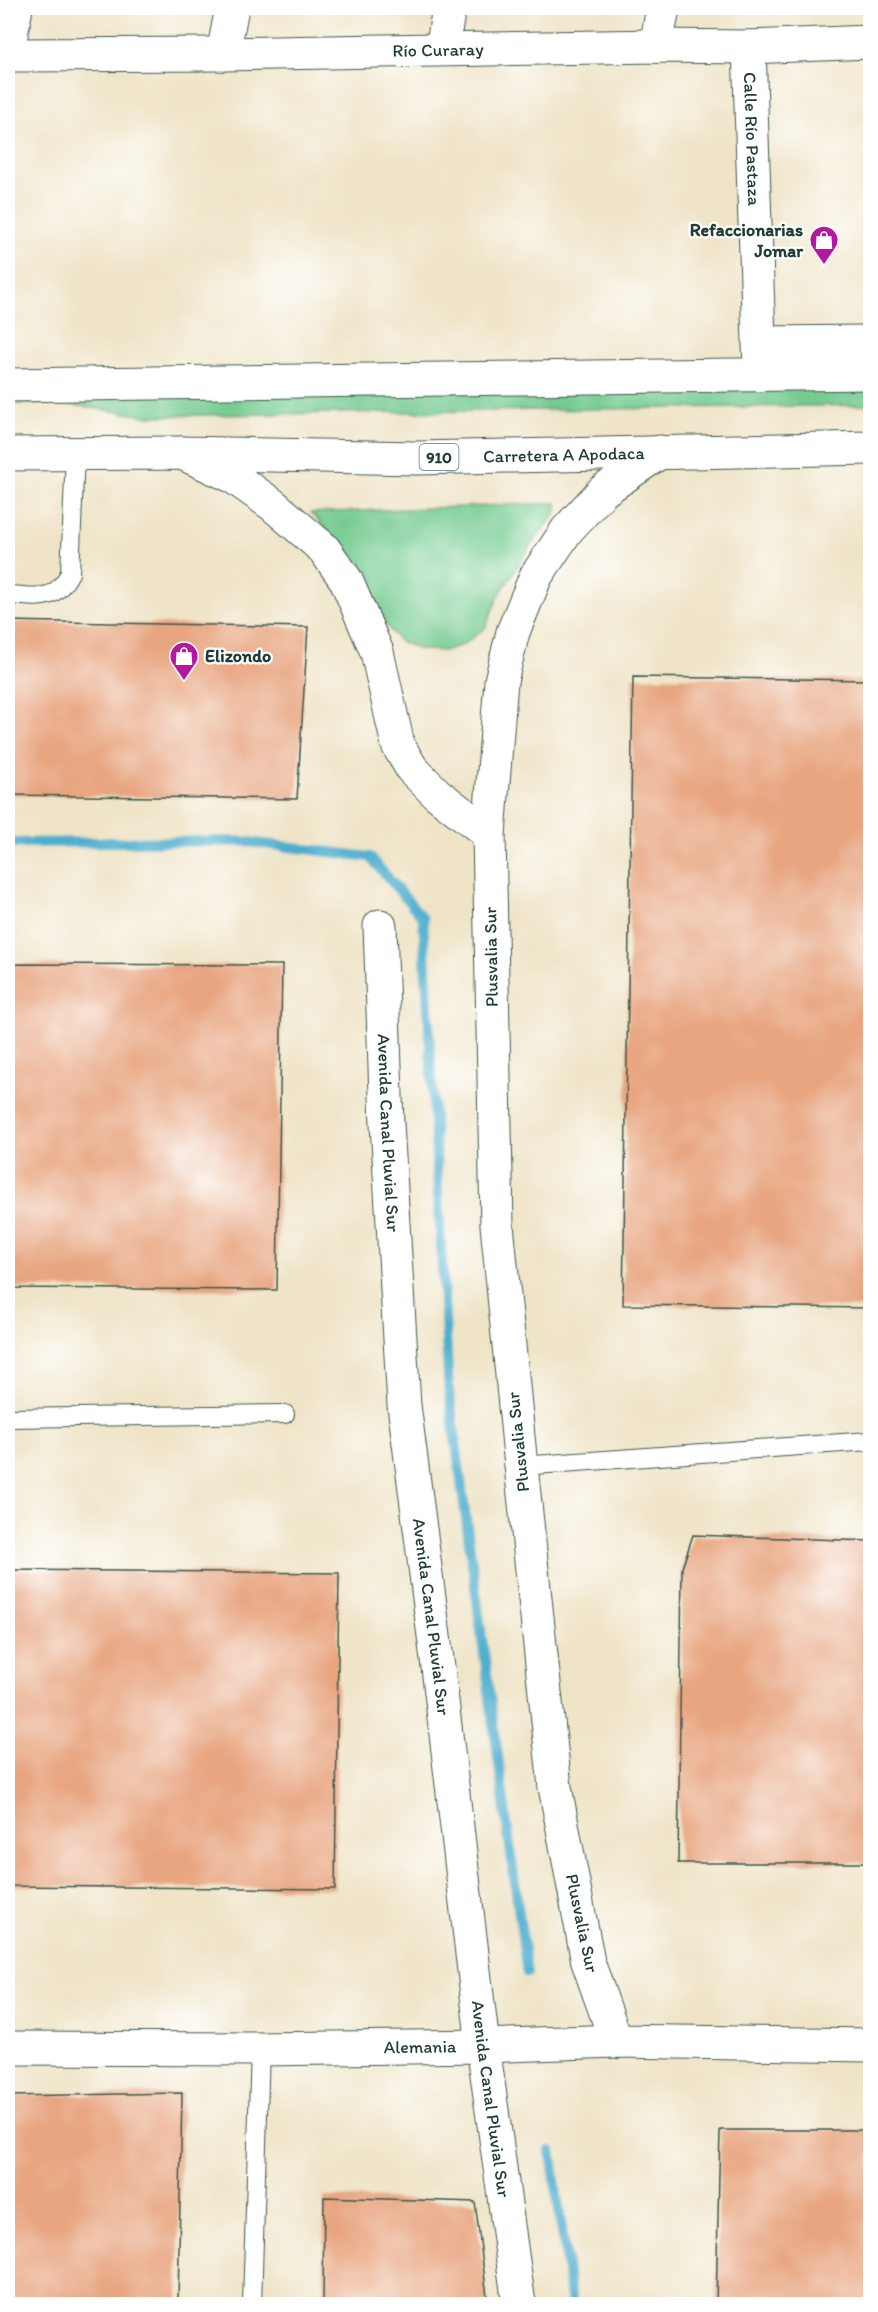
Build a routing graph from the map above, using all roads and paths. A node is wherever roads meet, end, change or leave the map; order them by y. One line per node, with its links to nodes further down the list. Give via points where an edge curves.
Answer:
1 (16, 8): 9 (street)
2 (232, 8): 10 (street)
3 (449, 8): 8 (street)
4 (663, 8): 6 (street)
5 (869, 38): 7 (street, Río Curaray)
6 (656, 46): 7 (street, Río Curaray); 8 (street, Río Curaray)
7 (749, 47): 12 (street, Calle Río Pastaza)
8 (442, 49): 10 (street, Río Curaray)
9 (8, 53): 10 (street, Río Curaray)
10 (223, 54)
11 (870, 342): 12 (street)
12 (760, 358): 13 (street); 14 (street)
13 (870, 373)
14 (8, 385)
15 (870, 448): 16 (street, Carretera A Apodaca / 910)
16 (660, 452): 17 (street, Carretera A Apodaca / 910, via 417,458); 21 (street, Plusvalia Sur, via 603,491 567,530 536,576 513,632 501,681)
17 (182, 453): 18 (street, Carretera A Apodaca / 910); 21 (street, via 232,476 324,549 346,580 377,652 402,753 437,794)
18 (75, 454): 19 (street, Carretera A Apodaca / 910); 20 (lane, via 70,573 62,588 50,596)
19 (15, 461)
20 (8, 595)
21 (489, 834): 26 (street, Plusvalia Sur, via 497,1225)
22 (380, 926): 29 (street, Avenida Canal Pluvial Sur, via 404,1405)
23 (285, 1414): 24 (lane)
24 (8, 1418)
25 (870, 1441): 26 (lane)
26 (521, 1466): 27 (street, Plusvalia Sur, via 555,1787 588,1962)
27 (615, 2041): 28 (street, Alemania); 29 (street, Alemania)
28 (870, 2045)
29 (483, 2046): 31 (street, Alemania); 33 (street, Avenida Canal Pluvial Sur)
30 (8, 2048): 31 (street, Alemania)
31 (260, 2049): 32 (lane)
32 (252, 2304)
33 (519, 2304)

